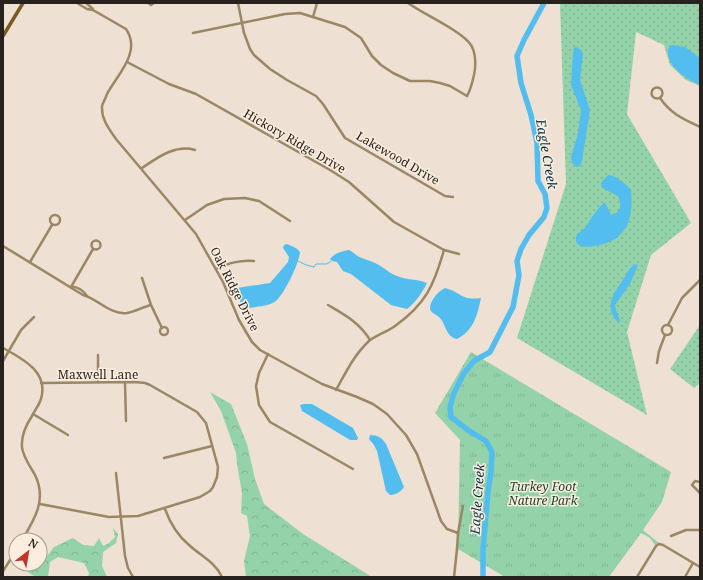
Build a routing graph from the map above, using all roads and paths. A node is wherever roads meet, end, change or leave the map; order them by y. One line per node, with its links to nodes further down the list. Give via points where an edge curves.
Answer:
1 (23, 3): 13 (main road)
2 (77, 3): 9 (street, Oak Ridge Drive)
3 (86, 3): 9 (street, Oak Ridge Drive)
4 (148, 3): 5 (street)
5 (154, 3)
6 (238, 3): 11 (street, Lakewood Drive)
7 (317, 3): 10 (street)
8 (408, 3): 10 (street, via 462,36 470,44 476,64 467,96 450,86 410,80 393,73 372,56 361,38 345,27)
9 (93, 10): 14 (street, Oak Ridge Drive, via 126,29 131,51)
10 (313, 17): 11 (street, via 293,13)
11 (242, 23): 12 (street); 19 (street, Lakewood Drive, via 254,56 287,80 316,96 345,138 445,196)
12 (194, 32)
13 (3, 36)
14 (127, 62): 18 (street, Oak Ridge Drive, via 102,105 107,128); 25 (street, Hickory Ridge Drive, via 168,84 196,94 330,170 349,182 394,222)
15 (660, 98): 15 (street, via 662,90 655,89 652,92 653,96); 16 (street, via 667,108 679,117)
16 (700, 127)
17 (195, 150): 18 (street, via 178,149 168,152)
18 (142, 168): 20 (street, Oak Ridge Drive)
19 (453, 197)
20 (185, 220): 21 (street, via 207,205 224,199 245,198 259,201); 29 (street, Oak Ridge Drive)
21 (290, 221)
22 (52, 224): 22 (street, via 59,224 60,221 55,215 51,217); 28 (street)
23 (3, 246): 28 (street)
24 (93, 249): 32 (street)
25 (444, 250): 26 (street, Hickory Ridge Drive); 39 (street, via 432,287 416,309 394,327)
26 (459, 254)
27 (254, 261): 29 (street, via 230,262)
28 (30, 262): 32 (street)
29 (216, 269): 43 (street, Oak Ridge Drive, via 245,332 260,350)
30 (142, 278): 33 (street)
31 (700, 280): 36 (street, via 682,298)
32 (71, 287): 33 (street, via 115,312 127,313)
33 (151, 305): 37 (street)
34 (328, 305): 39 (street, via 356,322)
35 (34, 317): 41 (street, via 24,327)
36 (668, 325): 38 (street, via 662,328); 38 (street, via 672,331)
37 (162, 328)
38 (665, 335): 45 (street)
39 (370, 340): 49 (street, via 355,355)
40 (3, 348): 41 (street)
41 (9, 351): 44 (street); 48 (street, via 32,366)
42 (98, 354): 46 (street)
43 (268, 354): 49 (street, Oak Ridge Drive); 55 (street, via 256,386 259,405 270,422)
44 (3, 361)
45 (657, 363)
46 (98, 382): 47 (street, Maxwell Lane); 48 (street, Maxwell Lane)
47 (125, 382): 51 (street); 53 (street, Maxwell Lane, via 150,385 197,412 206,423)
48 (41, 383): 50 (street, via 41,399)
49 (336, 390): 65 (street, Oak Ridge Drive, via 373,404 387,414 406,435 417,454 441,521 447,529)
50 (32, 414): 52 (street); 59 (street, via 26,426 22,447 39,486)
51 (126, 421)
52 (68, 435)
53 (212, 446): 54 (street); 61 (street, Maxwell Lane, via 218,472 213,487 200,497)
54 (164, 458)
55 (353, 469)
56 (116, 473): 62 (street)
57 (700, 482): 58 (street, via 695,481 692,485)
58 (700, 493)
59 (40, 504): 62 (street, Maxwell Lane); 64 (street)
60 (463, 506): 65 (street)
61 (165, 509): 62 (street, Maxwell Lane, via 138,516); 70 (street, via 181,537 210,561)
62 (121, 517): 69 (street, via 126,562)
63 (700, 530): 66 (street, via 686,530)
64 (27, 532)
65 (458, 533): 71 (street)
66 (671, 536)
67 (694, 563): 68 (street); 72 (street, via 659,544); 73 (street)
68 (700, 567)
69 (133, 577)
70 (222, 577)
71 (454, 577)
72 (637, 577)
73 (685, 577)

